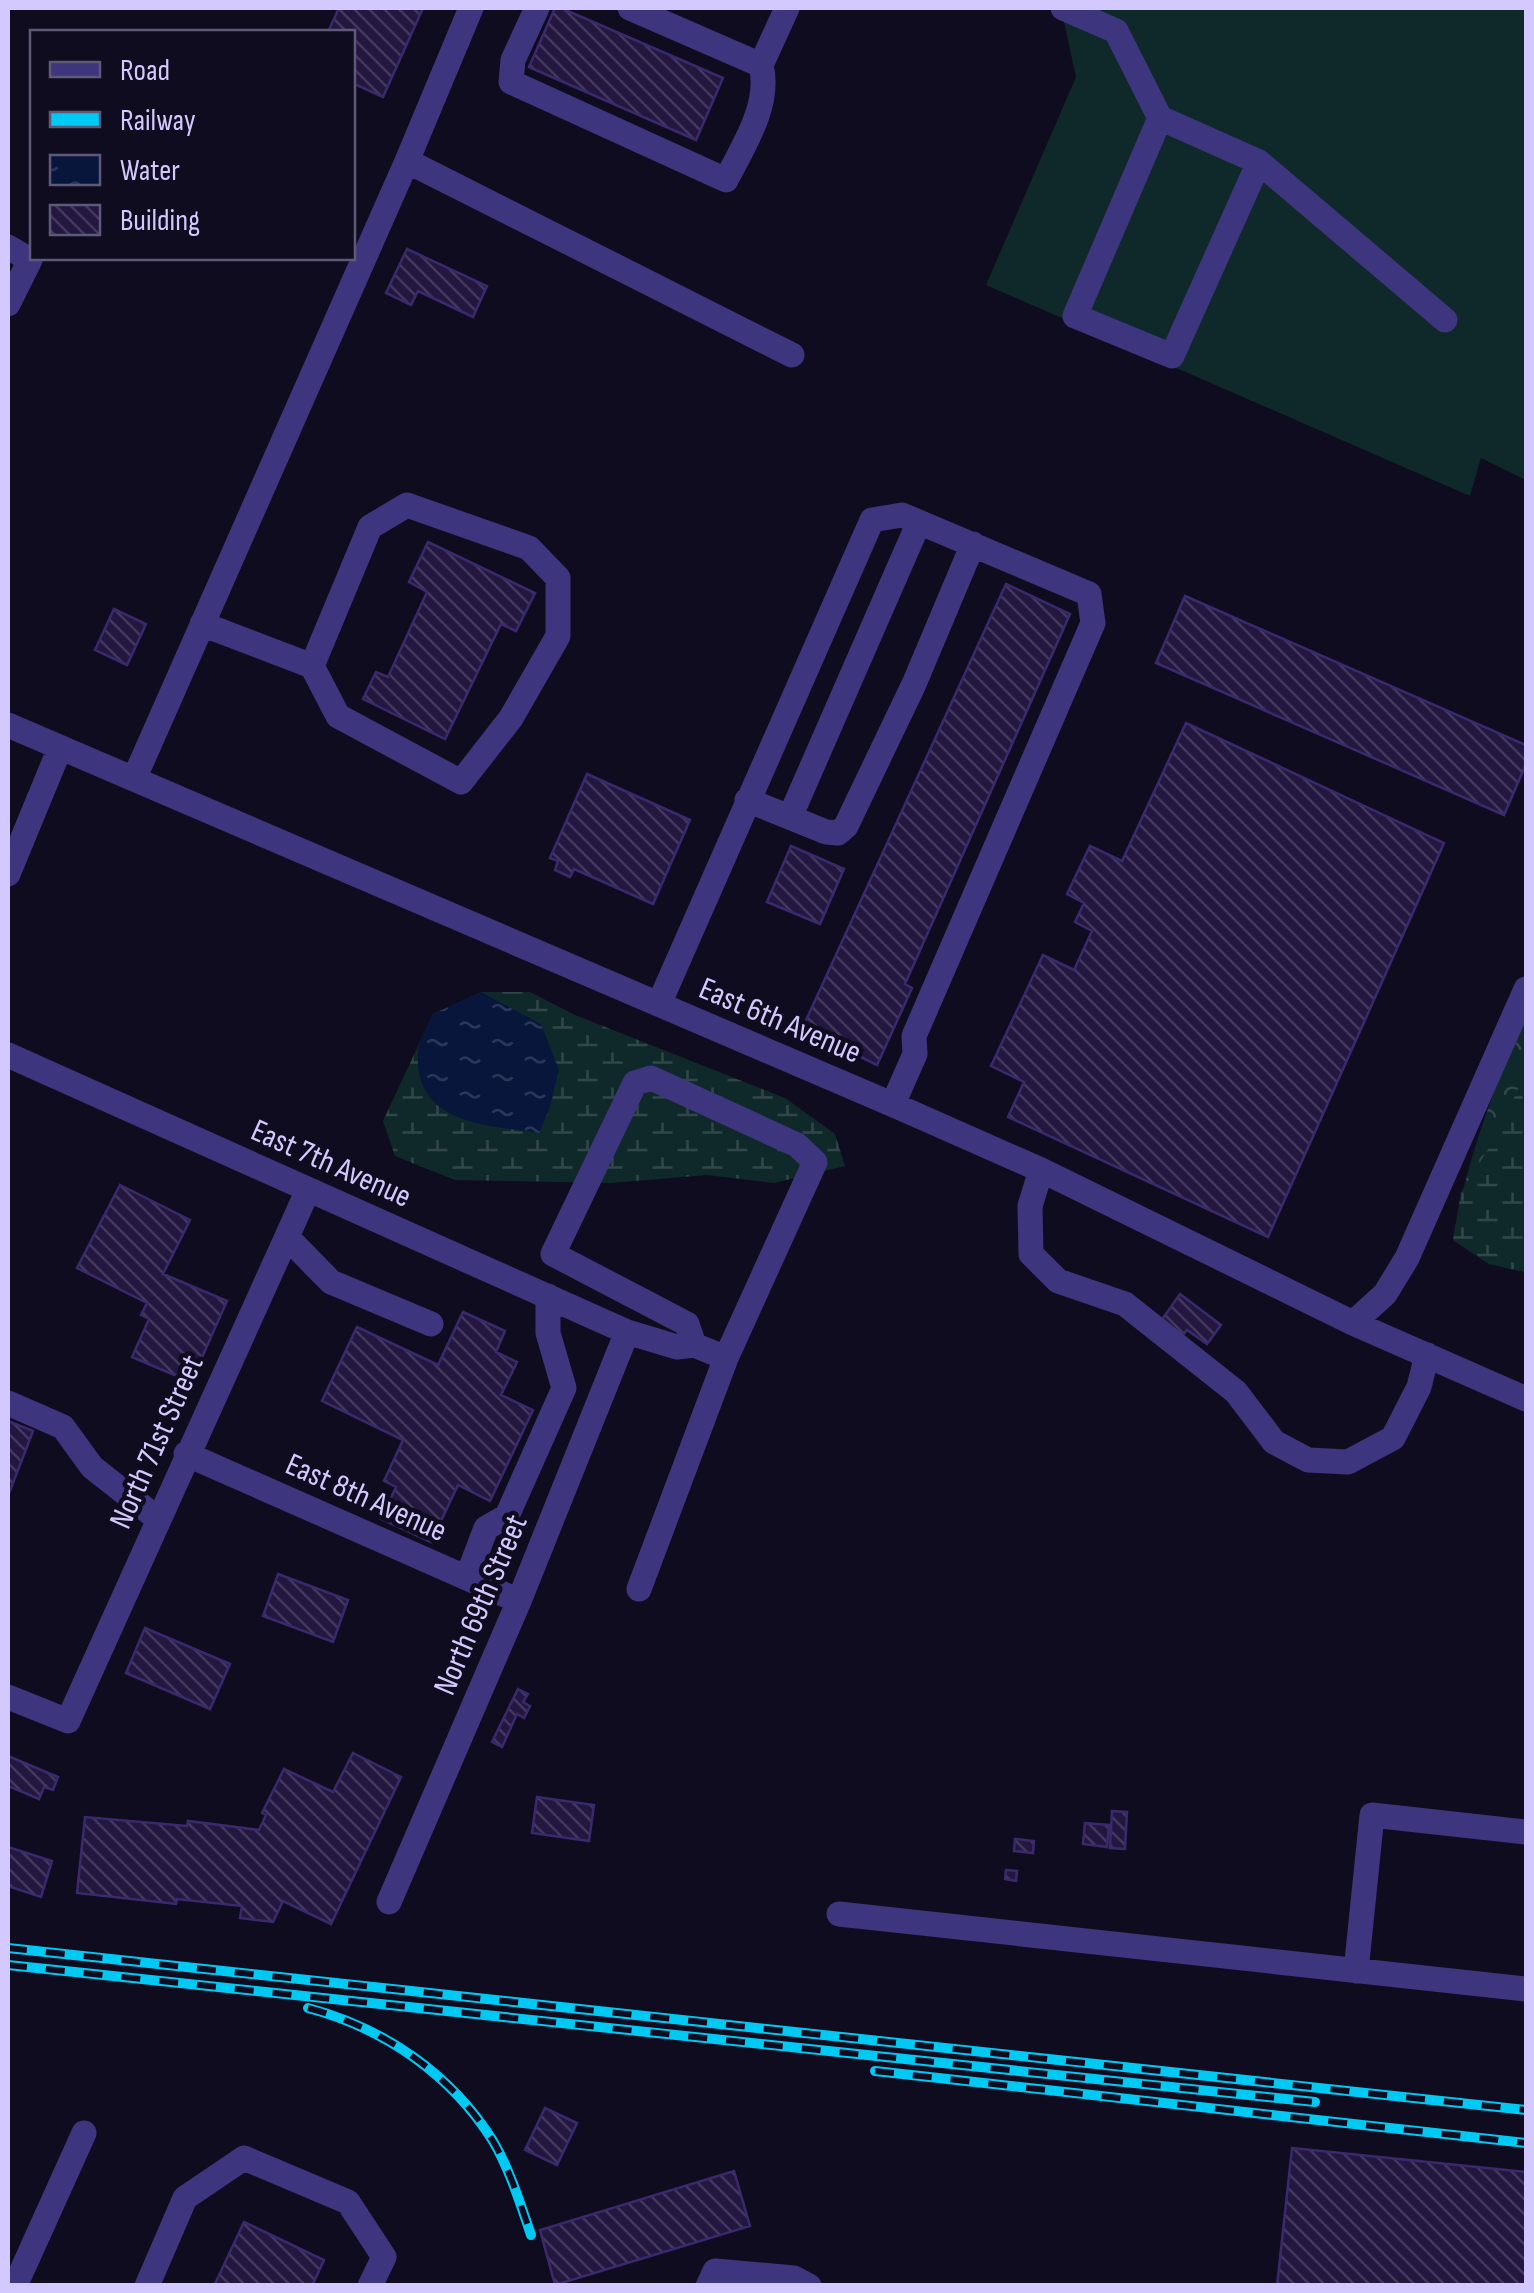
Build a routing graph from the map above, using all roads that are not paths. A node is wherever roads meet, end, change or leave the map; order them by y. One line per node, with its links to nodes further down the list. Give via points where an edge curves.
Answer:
1 (471, 8): 8 (street)
2 (537, 8): 6 (street, via 513,60 511,82 726,180 766,86)
3 (630, 8): 6 (street)
4 (787, 8): 6 (street)
5 (1063, 8): 7 (street, via 1116,31)
6 (761, 65)
7 (1160, 118): 9 (street); 9 (street, via 1075,316 1172,356)
8 (406, 161): 13 (street); 16 (street)
9 (1259, 162): 12 (street)
10 (8, 247): 11 (street, via 30,260)
11 (8, 304)
12 (1445, 320)
13 (792, 355)
14 (919, 522): 15 (street); 21 (street, via 902,515 872,520); 22 (street)
15 (973, 544): 22 (street, via 846,826 838,834); 28 (street, via 1088,594 1093,624 914,1036 915,1054)
16 (202, 624): 17 (street); 20 (street)
17 (312, 666): 17 (street, via 338,716 461,782 511,718 558,636 558,578 529,548 407,505 370,527)
18 (8, 725): 19 (street, East 6th Avenue)
19 (60, 748): 20 (street, East 6th Avenue); 23 (street)
20 (134, 780): 26 (street, East 6th Avenue)
21 (746, 800): 22 (street); 26 (street)
22 (790, 817)
23 (17, 826): 24 (street)
24 (8, 874)
25 (1526, 989): 33 (street, via 1407,1258 1385,1294)
26 (659, 1004): 28 (street, East 6th Avenue)
27 (8, 1055): 30 (street, East 7th Avenue)
28 (893, 1104): 29 (street, East 6th Avenue)
29 (1041, 1170): 33 (street, East 6th Avenue); 37 (street, via 1030,1206 1031,1254 1058,1282 1125,1304 1236,1392 1274,1442 1308,1460 1348,1462 1392,1438 1420,1387)
30 (308, 1190): 31 (street, North 71st Street); 32 (street, East 7th Avenue)
31 (287, 1238): 34 (street, via 331,1282); 41 (street, North 71st Street)
32 (548, 1296): 35 (street, East 7th Avenue); 43 (street, via 548,1333 564,1388 507,1516 486,1528)
33 (1352, 1322): 37 (street, East 6th Avenue)
34 (431, 1324)
35 (628, 1332): 36 (street, East 7th Avenue, via 677,1347); 45 (street, North 69th Street)
36 (694, 1345): 38 (street); 38 (street, via 686,1324 553,1254 634,1084 650,1078 797,1145 815,1162)
37 (1427, 1356): 39 (street, East 6th Avenue)
38 (726, 1358): 44 (street)
39 (1522, 1397)
40 (8, 1403): 42 (street, via 63,1427 92,1467)
41 (186, 1454): 42 (street, North 71st Street); 43 (street, East 8th Avenue)
42 (158, 1519): 46 (street, North 71st Street, via 68,1721)
43 (467, 1578): 45 (street, East 8th Avenue)
44 (639, 1589)
45 (520, 1601): 48 (street, North 69th Street)
46 (8, 1696)
47 (1526, 1832): 50 (street, via 1372,1815)
48 (389, 1902)
49 (839, 1914): 50 (street)
50 (1356, 1971): 51 (street)
51 (1526, 1989)
52 (84, 2133): 53 (street)
53 (15, 2286)
54 (147, 2286): 55 (street, via 185,2198 244,2158 348,2202 384,2256)
55 (370, 2286)
56 (708, 2286): 57 (street, via 715,2271 794,2278)
57 (808, 2286)

